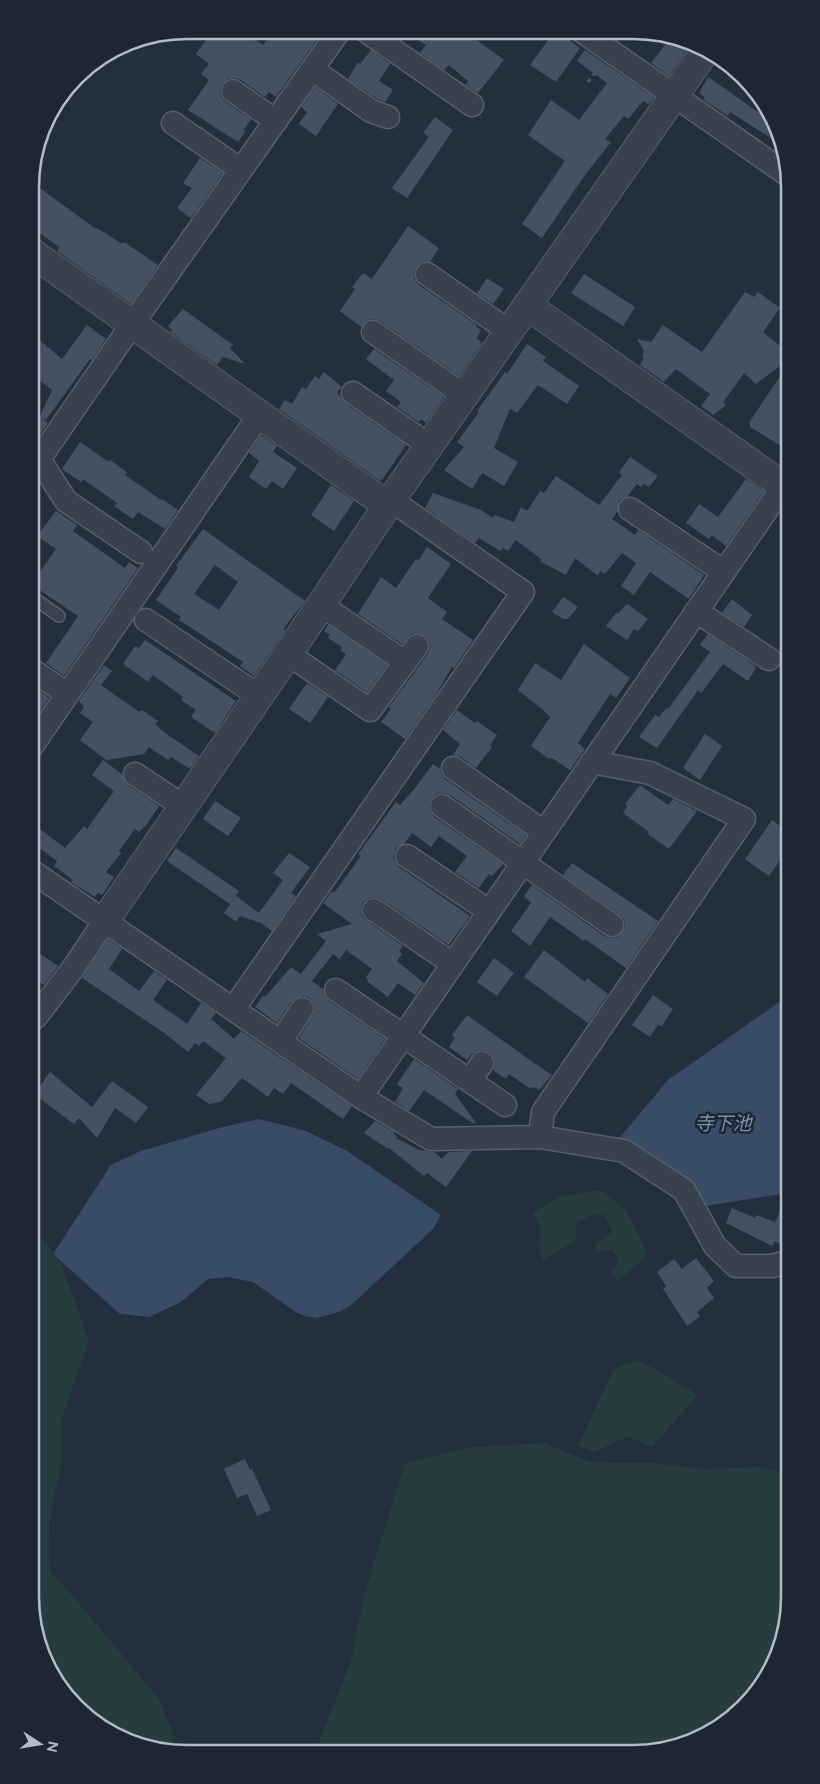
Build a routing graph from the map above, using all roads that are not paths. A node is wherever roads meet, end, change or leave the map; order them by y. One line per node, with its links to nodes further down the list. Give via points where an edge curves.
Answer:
1 (333, 39): 5 (street)
2 (377, 39): 8 (street)
3 (593, 39): 7 (street)
4 (702, 56): 7 (street)
5 (312, 69): 9 (street, via 371,111); 10 (street)
6 (233, 91): 10 (street)
7 (674, 96): 13 (street); 16 (street)
8 (472, 105)
9 (388, 117)
10 (276, 120): 12 (street)
11 (173, 123): 12 (street)
12 (241, 170): 17 (street)
13 (780, 170)
14 (39, 258): 17 (street)
15 (427, 274): 19 (street)
16 (528, 306): 19 (street); 26 (street)
17 (132, 323): 22 (street); 24 (street)
18 (373, 332): 21 (street)
19 (510, 332): 21 (street)
20 (366, 396): 23 (street)
21 (465, 396): 23 (street)
22 (260, 414): 28 (street); 42 (street)
23 (430, 446): 28 (street)
24 (39, 459)
25 (39, 470): 30 (street, via 66,501)
26 (781, 482)
27 (781, 491): 31 (street)
28 (390, 503): 33 (street); 58 (street, via 523,592)
29 (630, 510): 31 (street)
30 (125, 549)
31 (724, 572): 34 (street)
32 (39, 602): 35 (lane)
33 (321, 605): 37 (street); 37 (street, via 411,654 370,710)
34 (696, 612): 38 (street); 43 (street)
35 (59, 616)
36 (146, 620): 41 (street)
37 (288, 654): 41 (street)
38 (769, 659)
39 (39, 675): 40 (street)
40 (64, 692)
41 (259, 696): 46 (street)
42 (39, 736)
43 (592, 762): 48 (street); 65 (street, via 650,773 744,819 543,1112)
44 (453, 768): 48 (street)
45 (136, 774): 46 (street)
46 (183, 806): 54 (street)
47 (442, 806): 50 (street)
48 (544, 832): 50 (street)
49 (407, 856): 53 (street)
50 (523, 863): 53 (street); 55 (street)
51 (39, 876): 54 (street)
52 (374, 910): 56 (street)
53 (489, 911): 56 (street)
54 (104, 922): 58 (street); 60 (street)
55 (612, 925)
56 (453, 964): 61 (street)
57 (336, 990): 61 (street)
58 (234, 1008): 62 (street)
59 (302, 1009): 62 (street)
60 (39, 1013)
61 (404, 1035): 63 (street); 64 (street, via 476,1072)
62 (281, 1042): 63 (street)
63 (361, 1098): 65 (street, via 431,1139)
64 (506, 1105)
65 (540, 1137): 66 (street, via 624,1151 684,1190 715,1246 736,1266)
66 (781, 1264)

